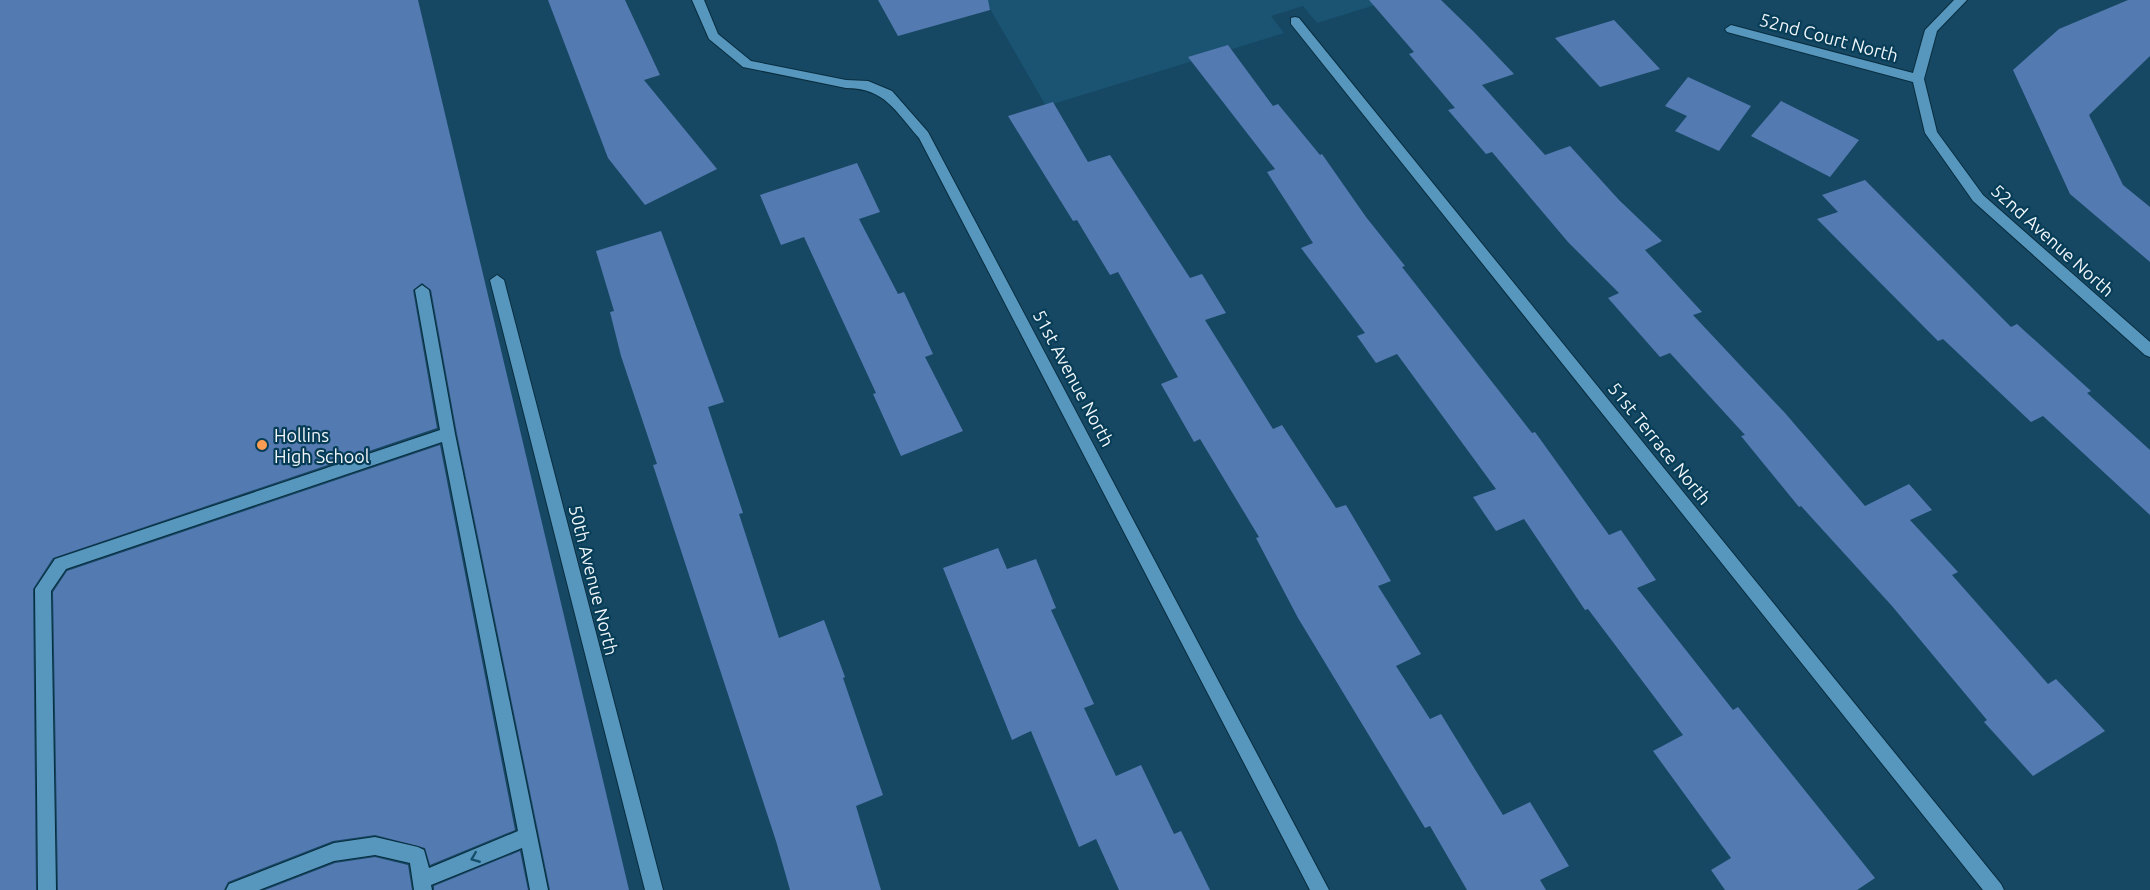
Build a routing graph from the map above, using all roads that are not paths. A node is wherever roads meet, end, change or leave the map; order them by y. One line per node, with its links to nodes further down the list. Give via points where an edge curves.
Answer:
1 (698, 0): 16 (street, 51st Avenue North, via 713,36 747,64 846,84 864,84 888,94 924,135)
2 (1961, 0): 5 (street, via 1931,30)
3 (1295, 21): 17 (street, 51st Terrace North)
4 (1731, 28): 5 (street, 52nd Court North)
5 (1918, 79): 8 (street, 52nd Avenue North, via 1931,133 1978,198)
6 (497, 280): 15 (street, 50th Avenue North)
7 (422, 290): 9 (street)
8 (2150, 351)
9 (448, 434): 10 (street); 12 (street, via 61,564 43,590)
10 (528, 836): 11 (street, one-way to 11); 14 (street)
11 (423, 885): 13 (street, via 418,856 375,846 334,852)
12 (47, 890)
13 (235, 890)
14 (539, 890)
15 (654, 890)
16 (1320, 890)
17 (1995, 890)

